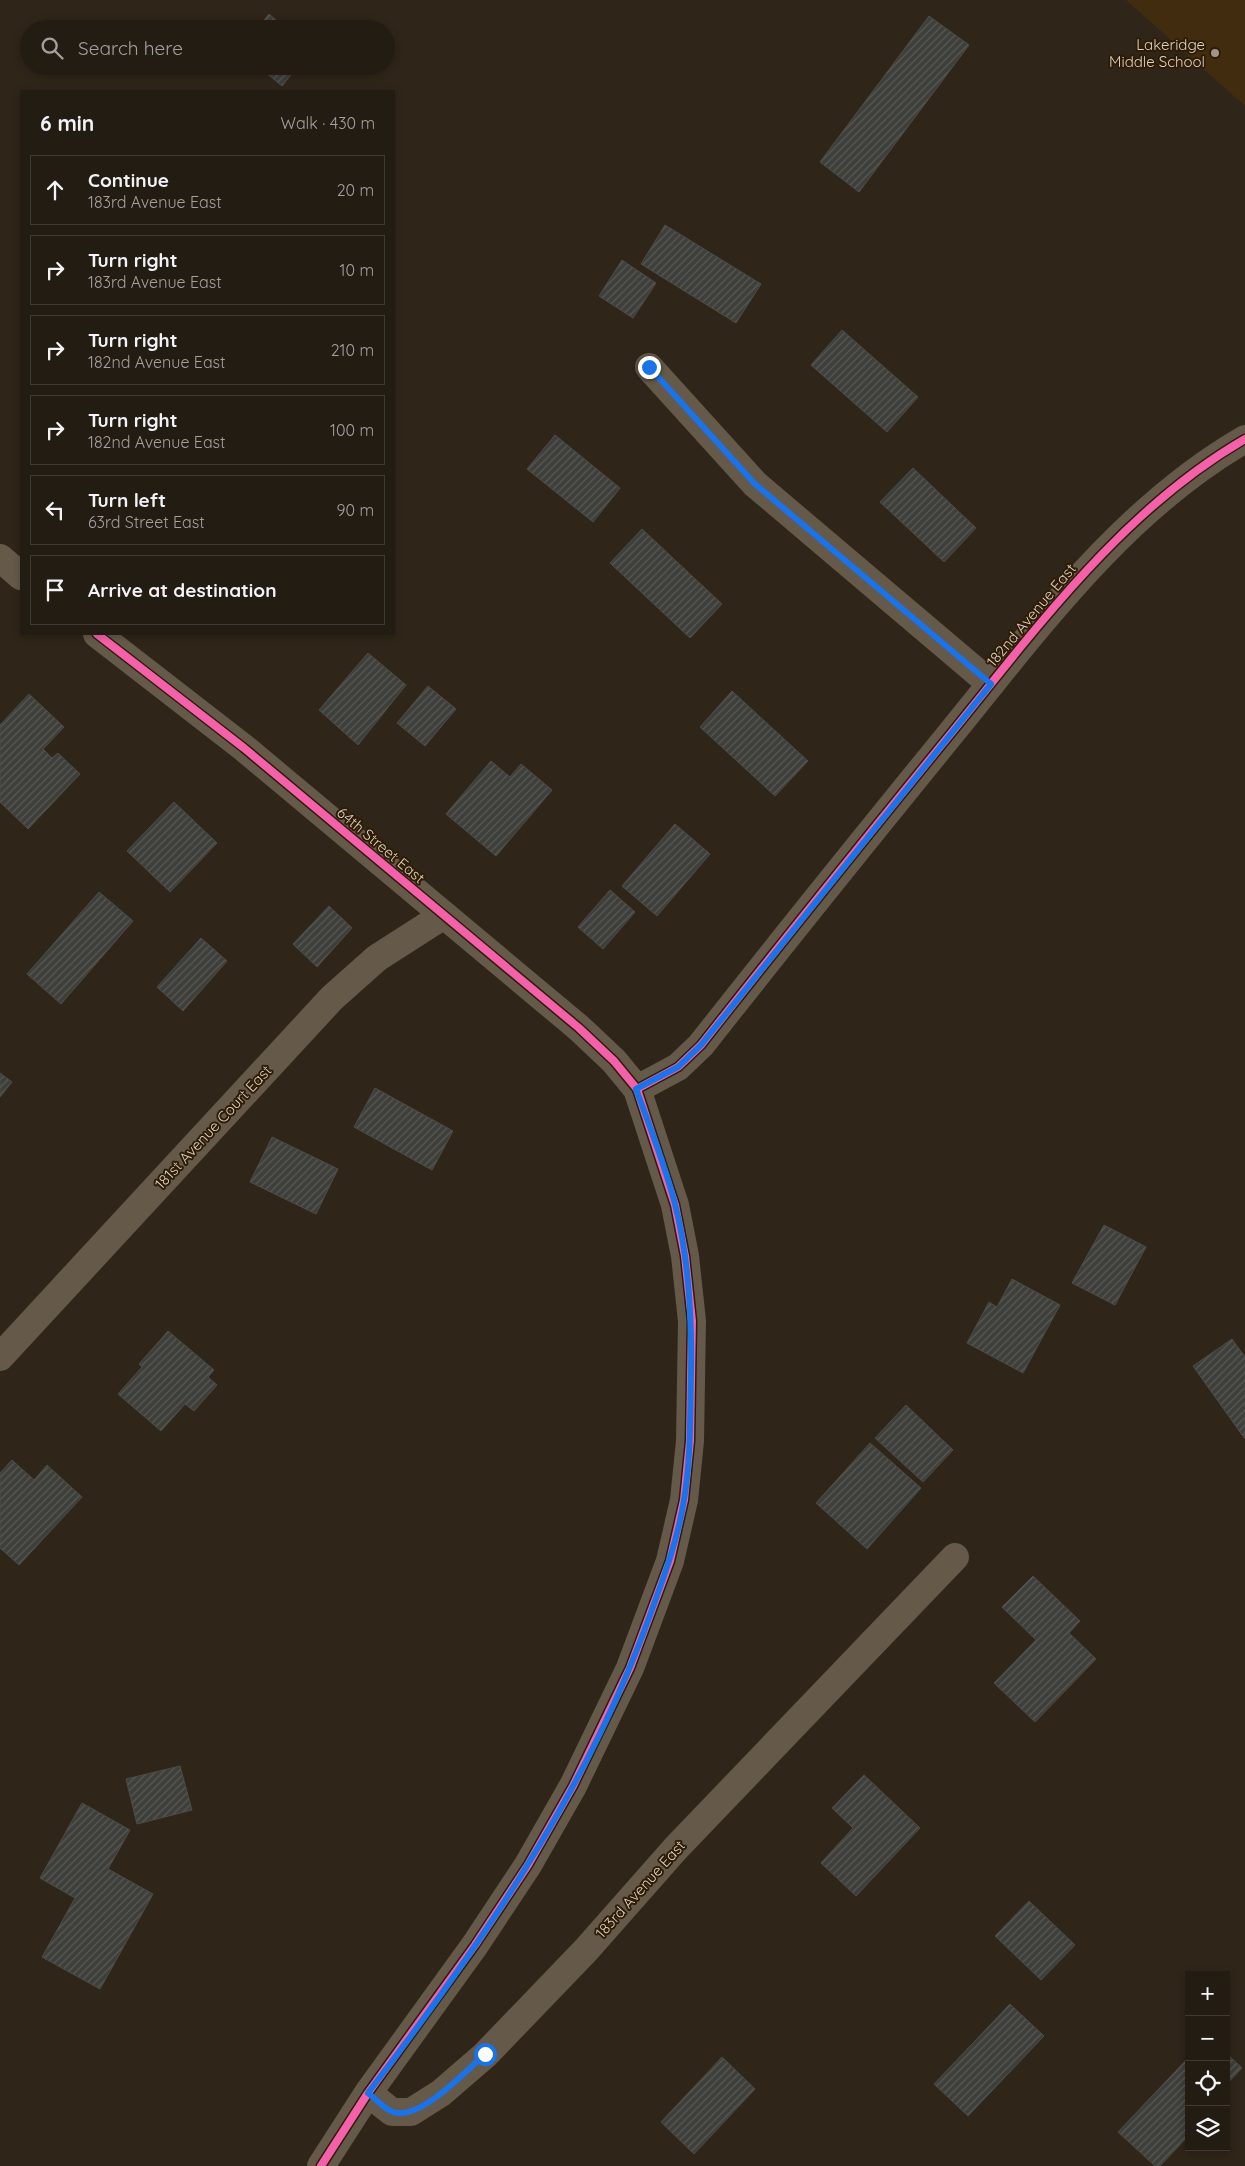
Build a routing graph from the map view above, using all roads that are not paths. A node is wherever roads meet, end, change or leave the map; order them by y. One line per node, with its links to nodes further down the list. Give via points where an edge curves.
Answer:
1 (649, 367): 6 (street, via 755,484)
2 (1245, 439): 6 (street, 182nd Avenue East, via 1153,504 1092,564)
3 (0, 558): 4 (street)
4 (20, 575)
5 (97, 635): 7 (street, 64th Street East, via 244,748)
6 (991, 684): 8 (street, 182nd Avenue East, via 701,1045 678,1067)
7 (444, 915): 8 (street, 64th Street East, via 579,1028 614,1061); 9 (street, 181st Avenue Court East, via 377,958 332,998)
8 (636, 1089): 11 (street, via 675,1205 692,1321 690,1441 684,1500 670,1561 630,1668 573,1786 528,1865 481,1937)
9 (0, 1357)
10 (955, 1557): 11 (street, 183rd Avenue East, via 676,1848 586,1950 485,2054 441,2093 411,2112 392,2112)
11 (368, 2093): 12 (street)
12 (321, 2166)

